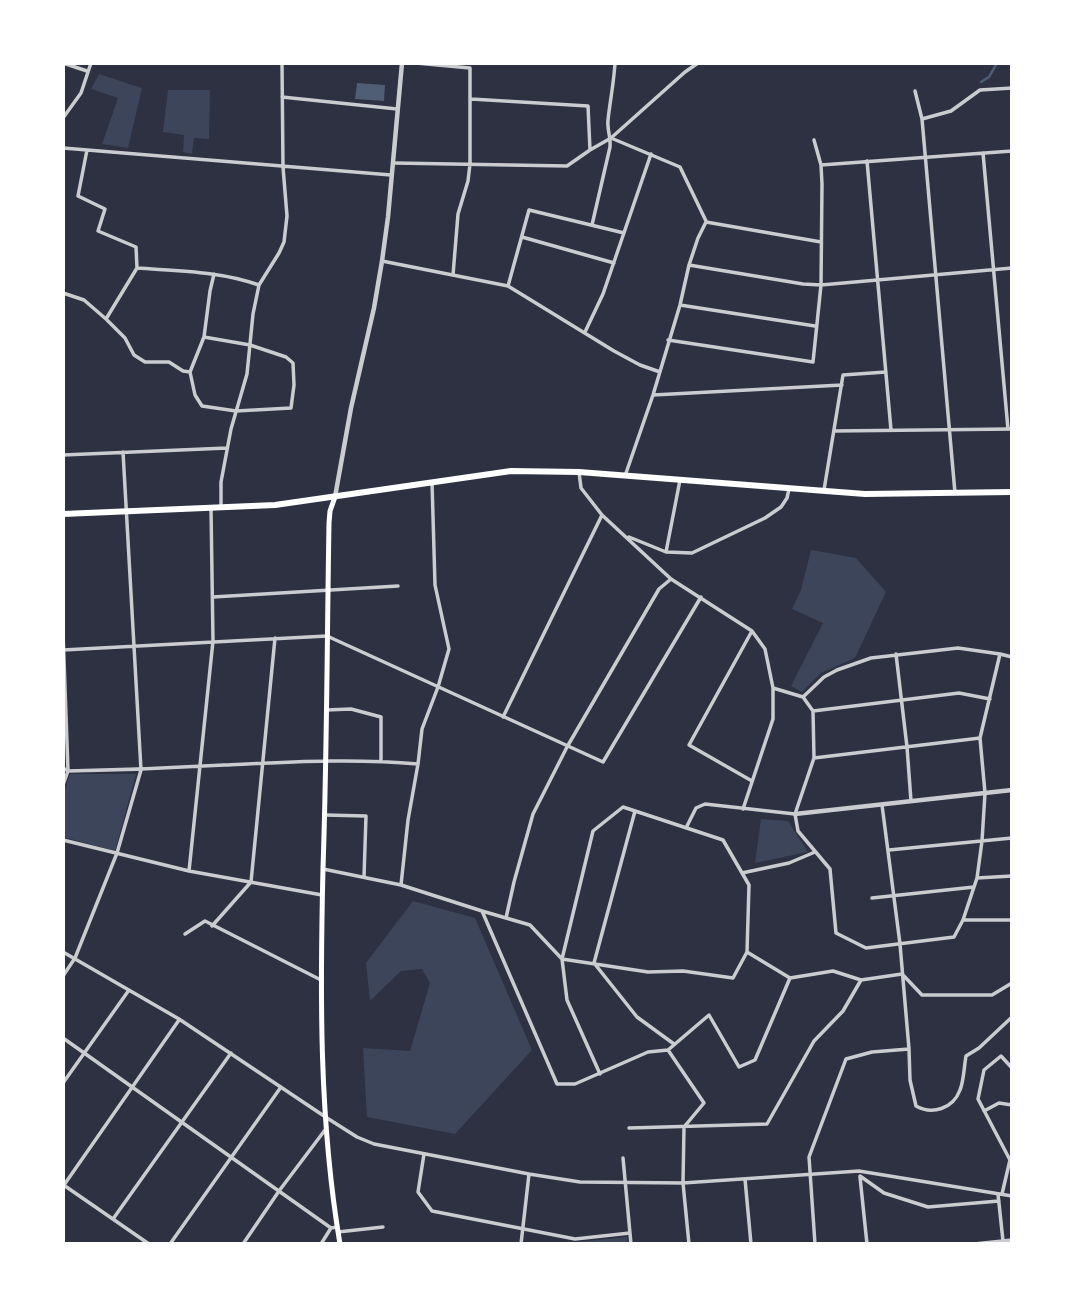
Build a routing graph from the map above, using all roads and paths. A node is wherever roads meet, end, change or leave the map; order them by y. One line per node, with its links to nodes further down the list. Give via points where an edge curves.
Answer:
1 (63, 63): 8 (street)
2 (91, 63): 8 (street)
3 (282, 63): 11 (street)
4 (402, 63): 13 (street)
5 (416, 63): 12 (street, via 470,68)
6 (615, 63): 16 (street, via 607,131)
7 (698, 63): 16 (street)
8 (88, 71): 14 (street, via 81,93)
9 (1012, 89): 15 (street, via 980,90 951,111)
10 (915, 91): 15 (street)
11 (282, 97): 13 (street); 29 (street)
12 (470, 99): 20 (street, via 589,106); 27 (street)
13 (397, 109): 26 (street)
14 (63, 118)
15 (922, 120): 24 (street)
16 (611, 138): 20 (street); 23 (street); 32 (street)
17 (814, 140): 28 (street)
18 (63, 148): 19 (street)
19 (87, 150): 29 (street); 39 (street, via 78,196 105,209 98,231 136,247)
20 (590, 150): 27 (street, via 567,166)
21 (1012, 151): 22 (street)
22 (984, 153): 24 (street); 41 (street)
23 (651, 154): 31 (street, via 680,167); 33 (street)
24 (925, 157): 25 (street); 44 (street)
25 (867, 161): 28 (street); 45 (street)
26 (393, 163): 27 (street); 30 (street)
27 (470, 164): 43 (street, via 458,214)
28 (821, 165): 35 (street)
29 (283, 167): 30 (street); 46 (street, via 284,242)
30 (391, 175): 36 (street)
31 (706, 222): 35 (street); 38 (street)
32 (592, 225): 33 (street); 34 (street, via 529,210)
33 (624, 233): 37 (street)
34 (522, 237): 37 (street); 48 (street)
35 (821, 242): 47 (street)
36 (382, 261): 43 (street); 78 (street)
37 (614, 263): 53 (street)
38 (689, 265): 47 (street); 50 (street)
39 (137, 268): 42 (street); 51 (street)
40 (1012, 268): 41 (street)
41 (995, 270): 44 (street); 64 (street)
42 (215, 274): 46 (street); 54 (street)
43 (453, 275): 48 (street)
44 (936, 275): 45 (street); 63 (street)
45 (878, 280): 47 (street); 59 (street)
46 (259, 285): 56 (street)
47 (821, 285): 52 (street)
48 (508, 286): 53 (street)
49 (63, 293): 51 (street, via 84,300)
50 (680, 305): 52 (street); 55 (street)
51 (106, 319): 57 (street, via 145,362 169,362)
52 (816, 326): 55 (street, via 813,362)
53 (585, 332): 58 (street)
54 (204, 337): 56 (street); 57 (street)
55 (668, 340): 58 (street)
56 (250, 345): 62 (street); 62 (street, via 293,363 291,408)
57 (190, 372): 62 (street, via 202,406)
58 (660, 372): 61 (street)
59 (886, 372): 60 (street, via 843,375); 65 (street)
60 (842, 385): 61 (street); 66 (street)
61 (653, 396): 71 (street)
62 (236, 411): 67 (street)
63 (950, 429): 64 (street); 65 (street); 77 (street)
64 (1010, 429)
65 (891, 430): 66 (street)
66 (834, 431): 75 (street)
67 (227, 448): 68 (street); 79 (street)
68 (124, 452): 69 (street); 81 (street)
69 (63, 455)
70 (579, 472): 71 (main road); 73 (main road, via 511,471); 83 (street, via 581,488)
71 (625, 476): 72 (main road)
72 (680, 480): 74 (main road); 85 (street)
73 (432, 482): 78 (main road); 101 (street, via 435,584 449,649)
74 (789, 489): 75 (main road); 85 (street, via 781,507 765,518 692,553)
75 (824, 492): 77 (main road)
76 (1012, 492): 77 (main road)
77 (955, 493)
78 (335, 497): 79 (main road); 88 (main road, via 329,523)
79 (221, 506): 80 (main road)
80 (211, 508): 81 (main road); 89 (street)
81 (127, 511): 82 (main road); 96 (street)
82 (63, 514)
83 (602, 515): 84 (street); 108 (street)
84 (624, 535): 85 (street); 86 (street)
85 (666, 552)
86 (671, 579): 90 (street); 110 (street, via 659,589)
87 (398, 586): 88 (street)
88 (328, 591): 89 (street); 93 (main road)
89 (213, 597): 95 (street)
90 (701, 597): 91 (street); 110 (street, via 603,762)
91 (752, 631): 102 (street, via 765,649); 120 (street, via 690,744)
92 (63, 632): 97 (street)
93 (327, 636): 94 (street); 101 (street); 106 (main road)
94 (275, 638): 95 (street); 115 (street)
95 (213, 641): 96 (street); 117 (street)
96 (134, 645): 97 (street); 119 (street)
97 (64, 650): 118 (street)
98 (896, 654): 99 (street, via 958,648); 103 (street, via 837,670); 105 (street)
99 (1000, 654): 100 (street); 104 (street)
100 (1012, 657)
101 (438, 687): 108 (street); 116 (street, via 422,729)
102 (773, 688): 103 (street); 120 (street, via 773,719)
103 (803, 697): 107 (street)
104 (989, 699): 105 (street, via 959,693); 109 (street)
105 (901, 700): 107 (street); 111 (street)
106 (326, 710): 113 (main road); 114 (street, via 351,709 381,718)
107 (813, 711): 112 (street)
108 (503, 717): 110 (street)
109 (981, 738): 111 (street); 123 (street)
110 (567, 747): 150 (street, via 533,814)
111 (907, 747): 112 (street); 124 (street)
112 (814, 758): 128 (street)
113 (326, 760): 114 (street); 115 (street); 129 (main road)
114 (381, 760): 116 (street)
115 (262, 763): 117 (street); 143 (street)
116 (418, 764): 144 (street)
117 (200, 766): 119 (street); 138 (street)
118 (65, 770): 119 (street); 121 (street)
119 (141, 770): 136 (street)
120 (752, 781): 126 (street)
121 (63, 785)
122 (1012, 790): 123 (street)
123 (985, 793): 124 (street); 133 (street)
124 (911, 801): 125 (street)
125 (882, 805): 128 (street); 134 (street)
126 (743, 809): 128 (street); 130 (street, via 705,804 696,808)
127 (635, 811): 130 (street); 159 (street, via 623,807 593,831); 160 (street)
128 (795, 814): 135 (street, via 798,831)
129 (324, 815): 137 (main road); 141 (street, via 366,816)
130 (686, 828): 139 (street, via 723,840)
131 (1012, 838): 133 (street)
132 (63, 840): 136 (street)
133 (982, 841): 134 (street); 142 (street)
134 (888, 850): 147 (street)
135 (815, 852): 139 (street); 155 (street, via 830,869 836,933 866,948)
136 (117, 853): 138 (street); 158 (street)
137 (323, 869): 141 (street); 146 (main road)
138 (189, 871): 143 (street)
139 (742, 873): 156 (street, via 749,885)
140 (1012, 876): 142 (street)
141 (365, 877): 144 (street)
142 (977, 878): 145 (street)
143 (250, 882): 146 (street); 153 (street)
144 (401, 885): 149 (street)
145 (974, 887): 147 (street); 151 (street)
146 (322, 895): 164 (main road)
147 (894, 895): 148 (street); 155 (street)
148 (872, 898)
149 (482, 911): 150 (street); 177 (street, via 557,1084 575,1084)
150 (506, 918): 159 (street, via 530,925)
151 (963, 920): 152 (street); 155 (street, via 954,937)
152 (1012, 920)
153 (212, 926): 154 (street, via 205,921); 164 (street)
154 (185, 934)
155 (900, 944): 161 (street)
156 (747, 952): 160 (street, via 733,978); 163 (street)
157 (63, 953): 158 (street)
158 (75, 958): 162 (street); 167 (street)
159 (562, 959): 160 (street); 177 (street, via 567,1000)
160 (594, 963): 171 (street, via 637,1017)
161 (902, 974): 165 (street); 166 (street, via 922,995 992,995); 172 (street)
162 (63, 976)
163 (790, 978): 165 (street, via 833,971); 171 (street, via 755,1060 739,1067 709,1015)
164 (321, 980): 183 (main road)
165 (861, 980): 185 (street, via 843,1012 814,1041 767,1124)
166 (1012, 983)
167 (129, 990): 169 (street); 174 (street)
168 (1012, 1017): 172 (street, via 966,1056 960,1090 944,1108 934,1111 916,1106 909,1080)
169 (179, 1019): 175 (street); 180 (street)
170 (63, 1038): 174 (street)
171 (674, 1044): 173 (street)
172 (909, 1049): 194 (street, via 846,1059 808,1157)
173 (667, 1050): 177 (street, via 648,1052); 185 (street, via 704,1103)
174 (84, 1053): 178 (street); 180 (street)
175 (231, 1053): 179 (street); 184 (street)
176 (1012, 1068): 182 (street, via 1001,1056 984,1070 978,1099)
177 (600, 1074)
178 (63, 1083)
179 (281, 1087): 183 (street); 190 (street)
180 (133, 1088): 184 (street); 198 (street)
181 (1012, 1105): 182 (street, via 999,1103)
182 (984, 1111): 189 (street)
183 (327, 1118): 186 (main road); 188 (street, via 366,1141)
184 (182, 1123): 190 (street); 203 (street)
185 (684, 1127): 187 (street); 197 (street)
186 (327, 1128): 199 (street); 206 (main road)
187 (629, 1128)
188 (424, 1154): 192 (street); 205 (street, via 418,1192 432,1211)
189 (1010, 1156): 200 (street)
190 (231, 1157): 199 (street); 211 (street)
191 (623, 1158): 196 (street)
192 (528, 1174): 196 (street, via 580,1182); 205 (street)
193 (860, 1174): 194 (street); 200 (street); 202 (street, via 884,1194 928,1207); 220 (street)
194 (810, 1175): 195 (street); 219 (street)
195 (745, 1179): 197 (street); 218 (street)
196 (624, 1182): 197 (street); 207 (street)
197 (683, 1183): 217 (street)
198 (64, 1185): 203 (street)
199 (279, 1191): 206 (street); 212 (street)
200 (1000, 1194): 201 (street); 202 (street)
201 (1012, 1196)
202 (999, 1201): 209 (street)
203 (113, 1219): 210 (street)
204 (383, 1227): 206 (street)
205 (523, 1228): 207 (street, via 575,1239); 215 (street)
206 (336, 1229): 213 (street); 214 (main road)
207 (630, 1233): 216 (street)
208 (1012, 1240): 209 (street)
209 (1003, 1241): 221 (street)
210 (149, 1244)
211 (170, 1244)
212 (243, 1244)
213 (321, 1244)
214 (341, 1244)
215 (521, 1244)
216 (631, 1244)
217 (689, 1244)
218 (751, 1244)
219 (815, 1244)
220 (867, 1244)
221 (974, 1244)

